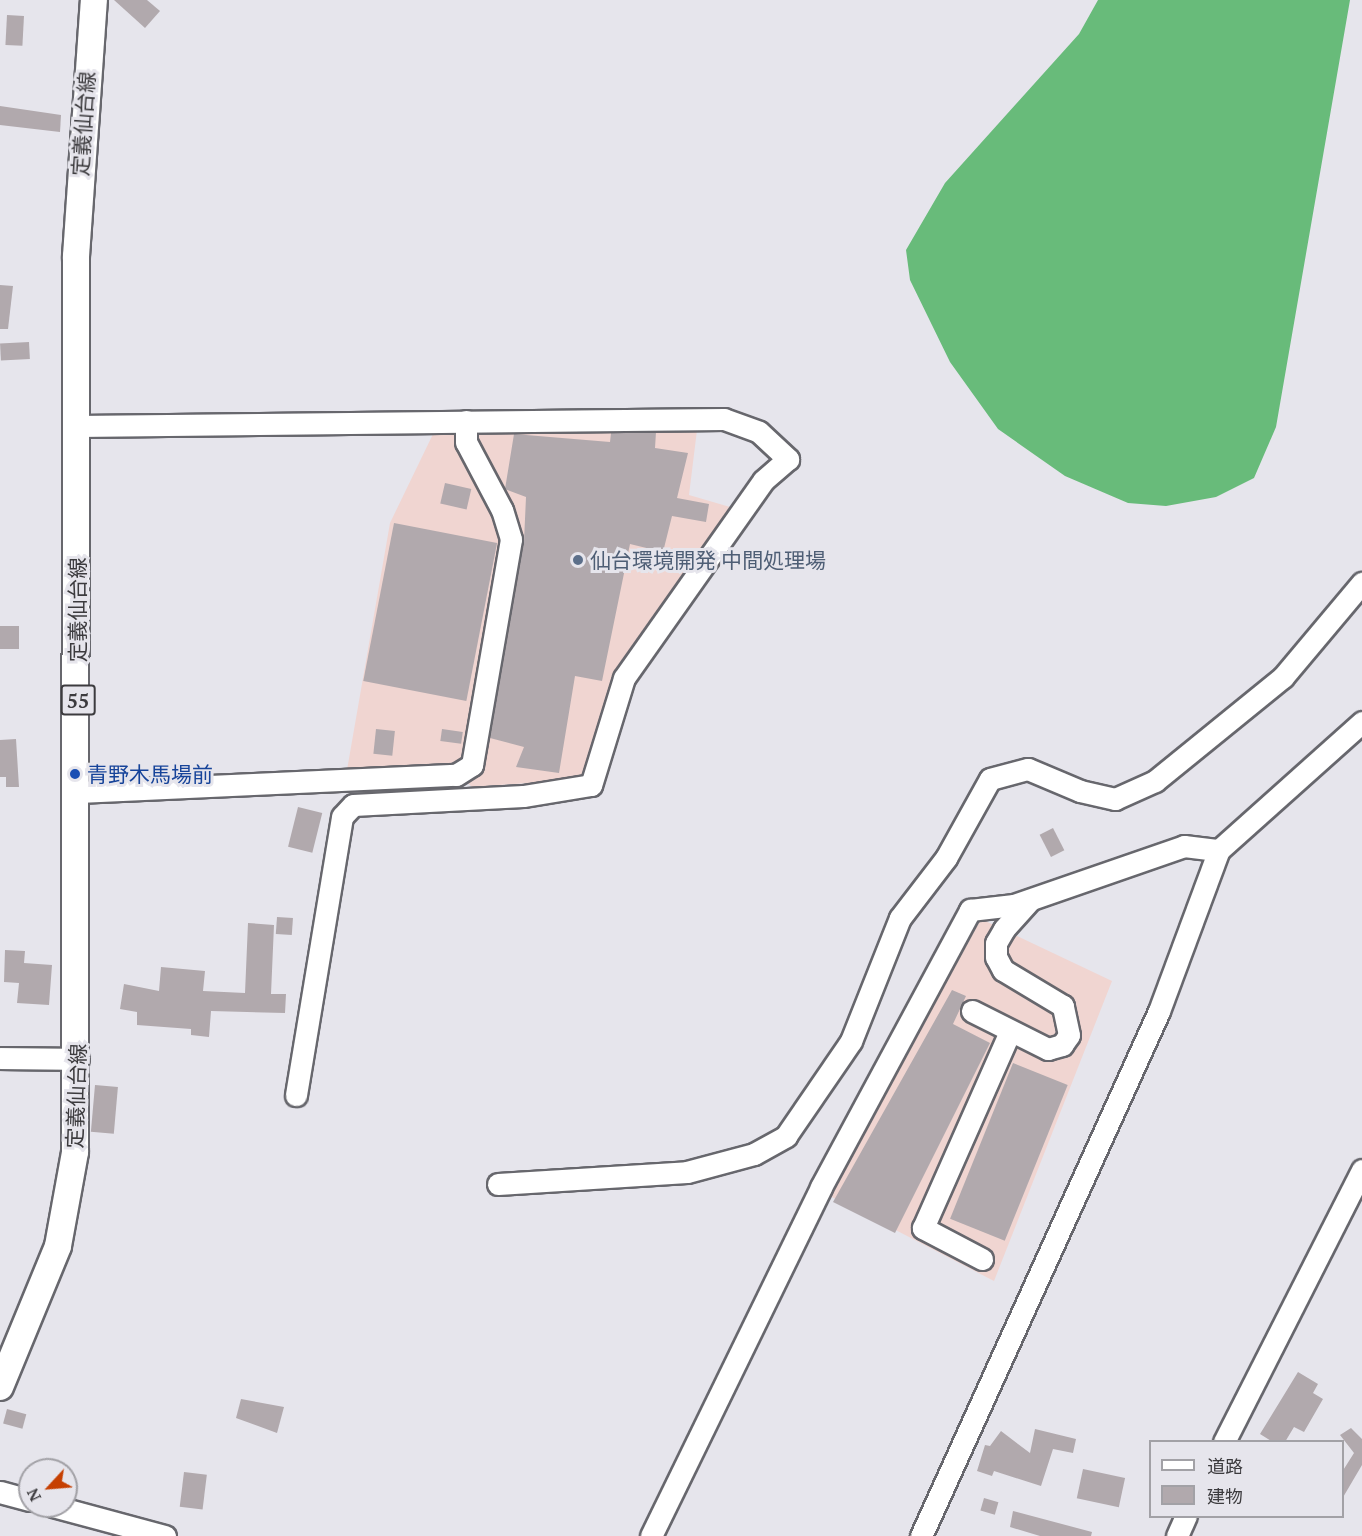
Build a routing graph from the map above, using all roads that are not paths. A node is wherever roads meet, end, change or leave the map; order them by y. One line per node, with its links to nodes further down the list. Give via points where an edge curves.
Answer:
1 (94, 0): 3 (main road, 定義仙台線 / 55, via 78,201)
2 (466, 422): 3 (street); 6 (street, via 466,442 502,510 511,539 472,765 456,775); 13 (street, via 724,420 759,432 788,459 763,481 624,678 591,785 523,796 352,805 342,816)
3 (77, 426): 6 (main road, 定義仙台線 / 55)
4 (1362, 583): 15 (street, via 1283,677 1155,781 1115,799 1080,791 1028,769 990,779 946,858 900,918 851,1041 786,1136 754,1154 687,1172)
5 (1362, 722): 7 (street)
6 (78, 792): 12 (main road, 定義仙台線 / 55)
7 (1219, 850): 8 (street, via 1184,846); 25 (street, via 1159,1011)
8 (1030, 900): 10 (street, via 1000,936 996,957 1003,970 1063,1006 1069,1035 1062,1045 1048,1049); 24 (street, via 970,910 821,1187)
9 (972, 1011): 10 (street)
10 (1010, 1032): 16 (street, via 923,1228)
11 (0, 1058): 12 (street)
12 (78, 1059): 17 (main road, 定義仙台線 / 55, via 72,1181 58,1246)
13 (296, 1095)
14 (1362, 1170): 18 (street)
15 (498, 1184)
16 (982, 1259)
17 (0, 1387)
18 (1225, 1440)
19 (0, 1492): 20 (street)
20 (18, 1497)
21 (78, 1513): 23 (street)
22 (1185, 1518): 26 (street)
23 (165, 1536)
24 (651, 1536)
25 (921, 1536)
26 (1177, 1536)

